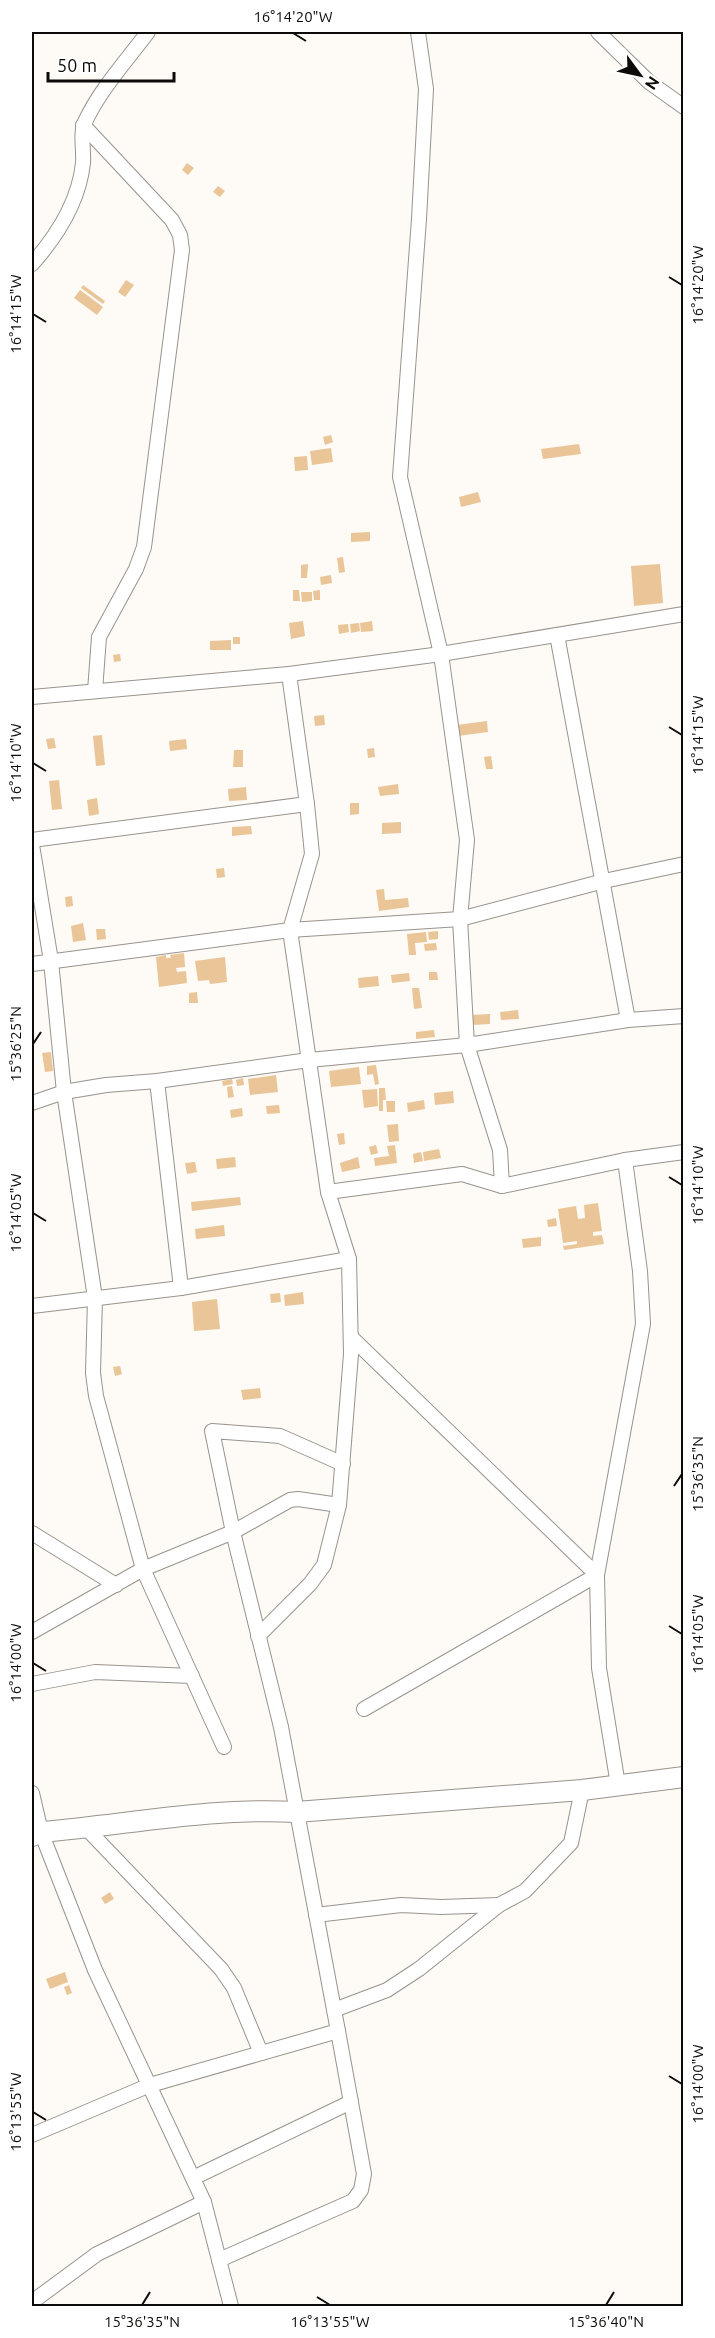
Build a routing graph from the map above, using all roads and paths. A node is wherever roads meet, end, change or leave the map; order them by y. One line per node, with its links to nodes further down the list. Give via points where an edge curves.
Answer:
1 (148, 32): 5 (street)
2 (418, 32): 9 (street, via 426,89 400,477)
3 (598, 32): 4 (street, via 649,82)
4 (684, 107)
5 (83, 125): 6 (street, via 80,184 73,203); 11 (street, via 172,220 182,250 144,547 99,637)
6 (32, 264)
7 (684, 614): 8 (street)
8 (557, 635): 9 (street); 16 (street)
9 (441, 654): 10 (street); 17 (street, via 467,840)
10 (289, 674): 11 (street); 13 (street)
11 (94, 692): 12 (street)
12 (32, 697)
13 (307, 804): 14 (street); 18 (street, via 312,854)
14 (32, 843): 19 (street)
15 (684, 864): 16 (street)
16 (603, 880): 17 (street); 22 (street)
17 (460, 919): 18 (street); 23 (street)
18 (290, 930): 19 (street); 24 (street)
19 (51, 962): 20 (street); 26 (street)
20 (32, 964)
21 (684, 1016): 22 (street)
22 (628, 1020): 23 (street)
23 (467, 1045): 24 (street); 30 (street, via 500,1150)
24 (309, 1060): 25 (street); 31 (street)
25 (157, 1081): 26 (street); 33 (street)
26 (64, 1092): 27 (street); 34 (street)
27 (32, 1103)
28 (684, 1152): 29 (street)
29 (625, 1160): 30 (street); 42 (street, via 643,1324)
30 (502, 1186): 31 (street, via 462,1174)
31 (328, 1192): 32 (street)
32 (349, 1259): 33 (street); 36 (street)
33 (181, 1288): 34 (street)
34 (95, 1298): 35 (street); 41 (street, via 96,1396)
35 (32, 1306)
36 (352, 1338): 37 (street); 42 (street)
37 (343, 1464): 38 (street); 39 (street, via 279,1436 212,1431)
38 (339, 1505): 39 (street, via 290,1500); 45 (street, via 324,1565)
39 (233, 1532): 41 (street); 45 (street)
40 (32, 1533): 43 (street)
41 (143, 1569): 43 (street); 46 (street)
42 (597, 1575): 48 (street); 51 (street, via 599,1668)
43 (116, 1585): 44 (street)
44 (32, 1632)
45 (258, 1636): 54 (street, via 281,1727)
46 (192, 1676): 47 (street, via 95,1672); 49 (street)
47 (32, 1684)
48 (364, 1710)
49 (224, 1747)
50 (684, 1777): 51 (street)
51 (618, 1785): 52 (street)
52 (582, 1790): 54 (street); 57 (street, via 571,1843 525,1891)
53 (32, 1793): 56 (street)
54 (296, 1812): 55 (street, via 220,1812); 58 (street)
55 (86, 1828): 56 (street); 61 (street, via 220,1969 234,1988)
56 (36, 1834): 62 (street)
57 (499, 1905): 58 (street, via 401,1905); 59 (street, via 387,1990)
58 (316, 1915): 59 (street)
59 (334, 2010): 60 (street)
60 (338, 2031): 61 (street); 63 (street)
61 (261, 2053): 62 (street)
62 (150, 2085): 64 (street); 65 (street)
63 (351, 2102): 65 (street); 67 (street, via 364,2174 361,2190 353,2201)
64 (32, 2135)
65 (193, 2178): 66 (street)
66 (204, 2202): 67 (street); 68 (street, via 97,2254)
67 (219, 2260): 69 (street)
68 (37, 2300)
69 (231, 2307)

